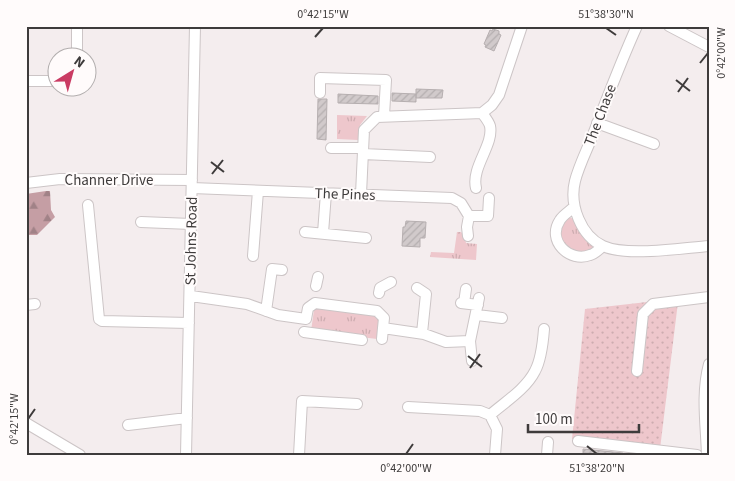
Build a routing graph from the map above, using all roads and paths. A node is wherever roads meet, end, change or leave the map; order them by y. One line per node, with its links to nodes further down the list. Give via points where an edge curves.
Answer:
1 (77, 26): 7 (street)
2 (195, 26): 19 (street, St Johns Road)
3 (522, 26): 11 (street, via 499,95)
4 (637, 26): 13 (street, The Chase)
5 (669, 26): 6 (street)
6 (709, 47)
7 (76, 48)
8 (26, 81): 9 (street)
9 (48, 81)
10 (320, 93): 12 (street, via 320,78 386,80)
11 (482, 113): 12 (street); 20 (street, via 490,124 490,134 480,161)
12 (384, 116): 16 (street, via 377,117 364,130)
13 (598, 123): 14 (street); 26 (street, The Chase, via 575,182)
14 (654, 144)
15 (331, 148): 16 (street)
16 (363, 151): 17 (street); 23 (street)
17 (430, 157)
18 (26, 183): 19 (street, Channer Drive, via 60,179)
19 (192, 184): 21 (street, The Pines); 29 (street, St Johns Road)
20 (476, 188)
21 (258, 190): 22 (street, The Pines); 36 (street)
22 (326, 193): 23 (street, The Pines); 31 (street)
23 (361, 194): 27 (street, The Pines, via 452,198 461,203)
24 (488, 198): 27 (street, via 488,216)
25 (88, 205): 48 (street, via 99,319)
26 (574, 207): 34 (street, The Chase, via 579,221); 34 (street, via 560,220 556,230 558,244 569,254 580,258 592,255)
27 (469, 216): 32 (street)
28 (141, 222): 29 (street)
29 (191, 224): 41 (street, St Johns Road)
30 (305, 232): 31 (street)
31 (323, 233): 33 (street)
32 (468, 236)
33 (366, 238)
34 (603, 246): 35 (street, The Chase, via 626,252)
35 (709, 246)
36 (253, 256)
37 (282, 270): 45 (street, via 272,269)
38 (391, 282): 43 (street, via 380,288)
39 (417, 288): 50 (street, via 426,294)
40 (466, 289): 44 (street, via 463,303)
41 (191, 296): 45 (street, via 247,304); 48 (street, St Johns Road)
42 (709, 297): 55 (street, via 653,304 643,314)
43 (378, 302): 47 (street, via 316,290); 50 (street, via 384,318 383,334)
44 (478, 306): 46 (street); 52 (street)
45 (266, 311): 47 (street)
46 (502, 318)
47 (306, 319): 51 (street, via 304,336)
48 (189, 323): 60 (street, St Johns Road)
49 (544, 330): 59 (street, via 536,370)
50 (422, 333): 52 (street, via 446,342)
51 (362, 340)
52 (470, 341): 53 (street)
53 (472, 361)
54 (709, 364): 58 (street, via 705,378)
55 (637, 371)
56 (358, 404): 67 (street, via 302,401)
57 (408, 407): 59 (street, via 480,411)
58 (706, 414): 71 (street)
59 (490, 415): 68 (street, via 497,429)
60 (187, 418): 62 (street); 66 (street, St Johns Road)
61 (26, 423): 65 (street)
62 (128, 425)
63 (578, 441): 70 (street)
64 (548, 442): 69 (street)
65 (80, 455)
66 (186, 455)
67 (299, 455)
68 (495, 455)
69 (547, 455)
70 (697, 455)
71 (707, 455)

